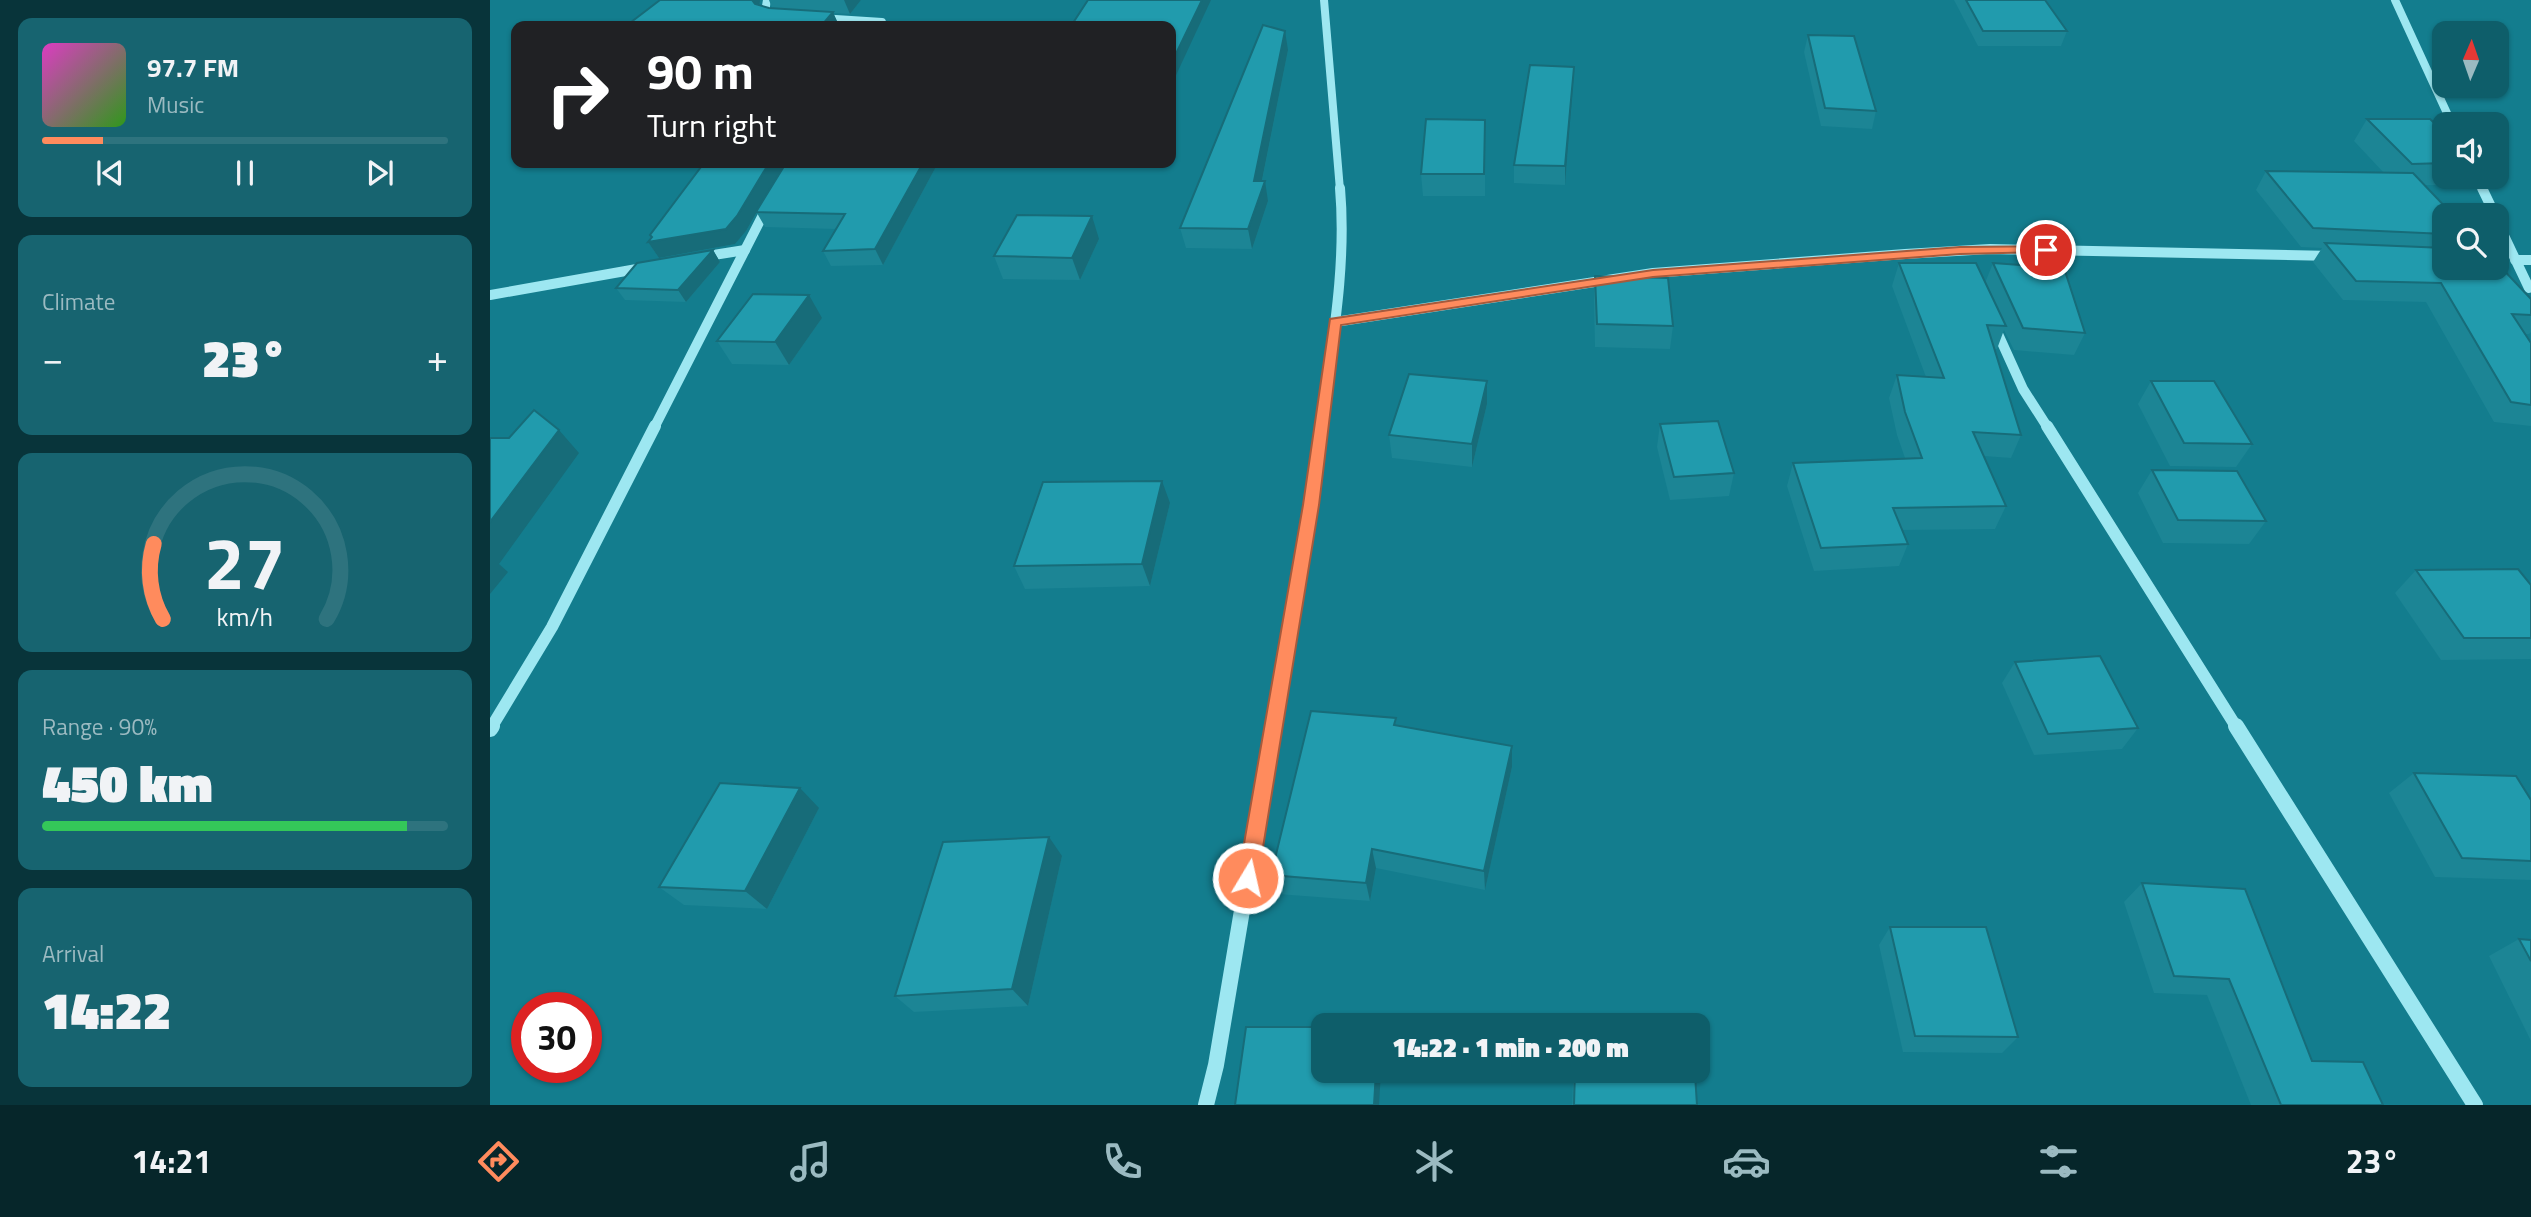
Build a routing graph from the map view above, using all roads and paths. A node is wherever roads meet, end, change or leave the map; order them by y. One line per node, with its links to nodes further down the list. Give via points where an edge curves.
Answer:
1 (767, 0): 4 (street, via 765,12)
2 (1324, 0): 20 (street, via 1343,223)
3 (2395, 0): 7 (street)
4 (777, 16)
5 (805, 18): 6 (street)
6 (876, 21)
7 (2446, 112)
8 (776, 193): 10 (street)
9 (2509, 247): 13 (street)
10 (745, 250): 12 (street); 21 (street, via 552,627)
11 (2351, 257): 20 (street, via 2073,250 1653,273)
12 (693, 259)
13 (2515, 260): 14 (street); 17 (street)
14 (2531, 260)
15 (654, 265): 18 (street)
16 (2510, 278): 17 (street)
17 (2530, 290)
18 (490, 295)
19 (1989, 314): 23 (street, via 2023,389)
20 (1335, 322): 22 (street, via 1311,505)
21 (491, 727)
22 (1206, 1105)
23 (2474, 1105)

